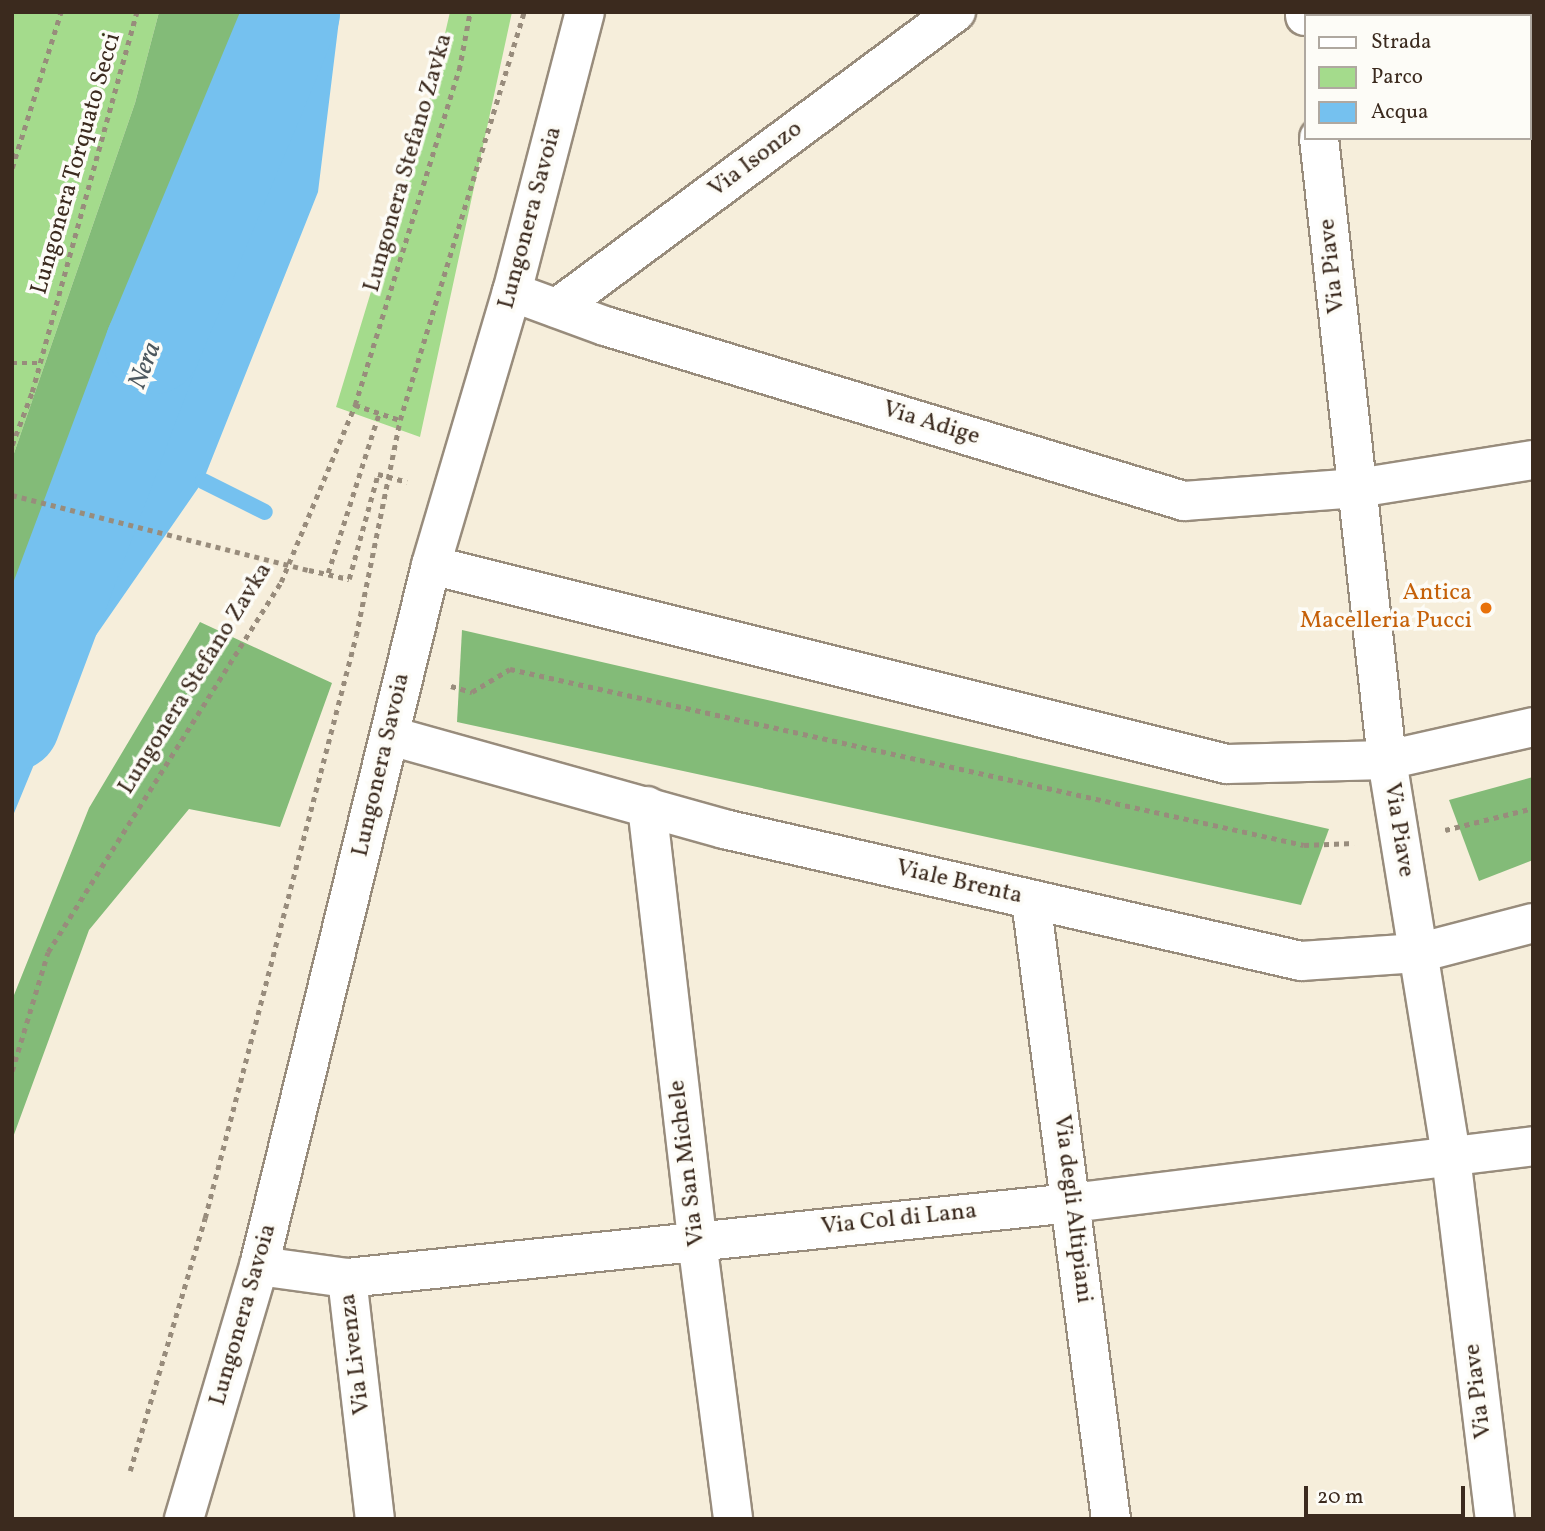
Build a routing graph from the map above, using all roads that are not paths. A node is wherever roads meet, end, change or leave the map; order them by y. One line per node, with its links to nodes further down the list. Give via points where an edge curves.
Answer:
1 (585, 12): 4 (street, Lungonera Savoia)
2 (956, 12): 5 (street, Via Isonzo)
3 (1319, 140): 7 (street, Via Piave)
4 (512, 292): 5 (street, Via Adige); 8 (street, Lungonera Savoia)
5 (556, 308): 7 (street, Via Adige, via 1184,501)
6 (1533, 460): 7 (street, Via Adige)
7 (1358, 488): 11 (street, Via Piave)
8 (431, 565): 10 (street, Lungonera Savoia); 11 (street, via 1227,764)
9 (1533, 727): 11 (street)
10 (391, 736): 12 (street, Viale Brenta); 20 (street, Lungonera Savoia)
11 (1387, 760): 15 (street, Via Piave)
12 (647, 806): 13 (street, Viale Brenta, via 724,829); 19 (street, Via San Michele)
13 (1031, 900): 15 (street, Viale Brenta, via 1301,961); 18 (street, Via degli Altipiani)
14 (1533, 923): 15 (street, Viale Brenta)
15 (1418, 953): 17 (street, Via Piave)
16 (1533, 1146): 17 (street, Via Col di Lana)
17 (1451, 1157): 18 (street, Via Col di Lana); 26 (street, Via Piave)
18 (1071, 1203): 19 (street, Via Col di Lana); 25 (street, Via degli Altipiani)
19 (697, 1241): 21 (street, Via Col di Lana); 24 (street, Via San Michele)
20 (259, 1266): 21 (street, Via Livenza); 22 (street, Lungonera Savoia)
21 (347, 1278): 23 (street, Via Livenza)
22 (184, 1519)
23 (375, 1519)
24 (733, 1519)
25 (1111, 1519)
26 (1495, 1519)

